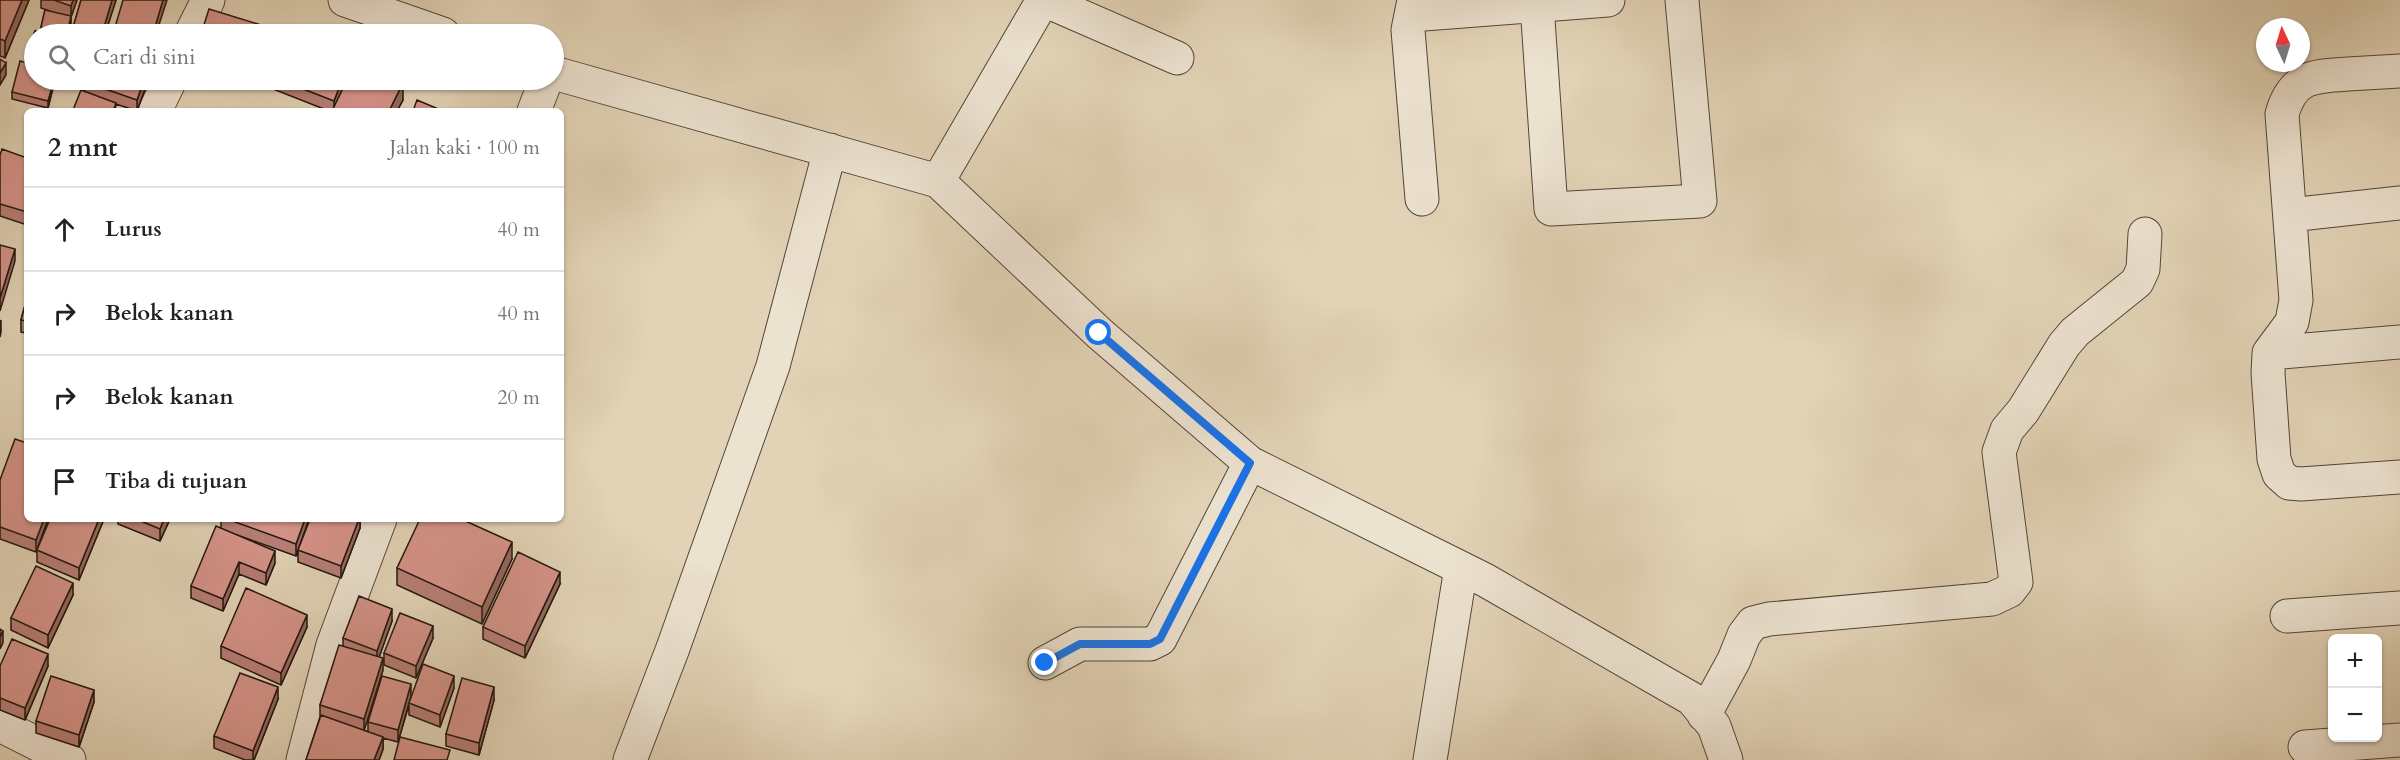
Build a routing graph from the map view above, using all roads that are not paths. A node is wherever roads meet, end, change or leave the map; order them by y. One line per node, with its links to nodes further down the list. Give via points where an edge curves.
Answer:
1 (208, 0): 8 (street)
2 (345, 0): 9 (street)
3 (1043, 0): 10 (street); 18 (street)
4 (1608, 0): 6 (street)
5 (1682, 0): 6 (street, via 1700,201 1551,209)
6 (1537, 5): 7 (street)
7 (1413, 7): 19 (street, via 1408,30)
8 (196, 24)
9 (414, 24)
10 (1177, 58)
11 (2400, 71): 21 (street, via 2313,76 2297,85 2286,98 2282,114)
12 (564, 76): 17 (street)
13 (165, 90): 15 (street)
14 (542, 90): 16 (street)
15 (156, 108)
16 (535, 108)
17 (830, 150): 18 (street); 38 (street, via 772,366)
18 (938, 181): 25 (street, via 1099,333)
19 (1422, 200)
20 (2400, 203): 21 (street)
21 (2290, 214): 24 (street, via 2296,300 2292,321)
22 (2145, 234): 32 (street, via 2143,269 2137,282 2070,339 2007,430 1999,453 2016,582 2009,591 1992,599 1753,623)
23 (2400, 342): 24 (street)
24 (2270, 353): 26 (street, via 2274,459 2279,474 2289,483 2301,484)
25 (1250, 463): 28 (street); 31 (street, via 1160,639 1150,644 1080,644)
26 (2400, 477)
27 (380, 522): 37 (street, via 333,645)
28 (1461, 567): 32 (street, via 1692,699); 39 (street)
29 (2400, 608): 30 (street)
30 (2287, 616)
31 (1045, 663)
32 (1704, 715): 40 (street, via 1714,726)
33 (0, 725): 36 (street)
34 (2400, 740): 35 (street)
35 (2305, 747)
36 (69, 760)
37 (303, 760)
38 (630, 760)
39 (1430, 760)
40 (1726, 760)

